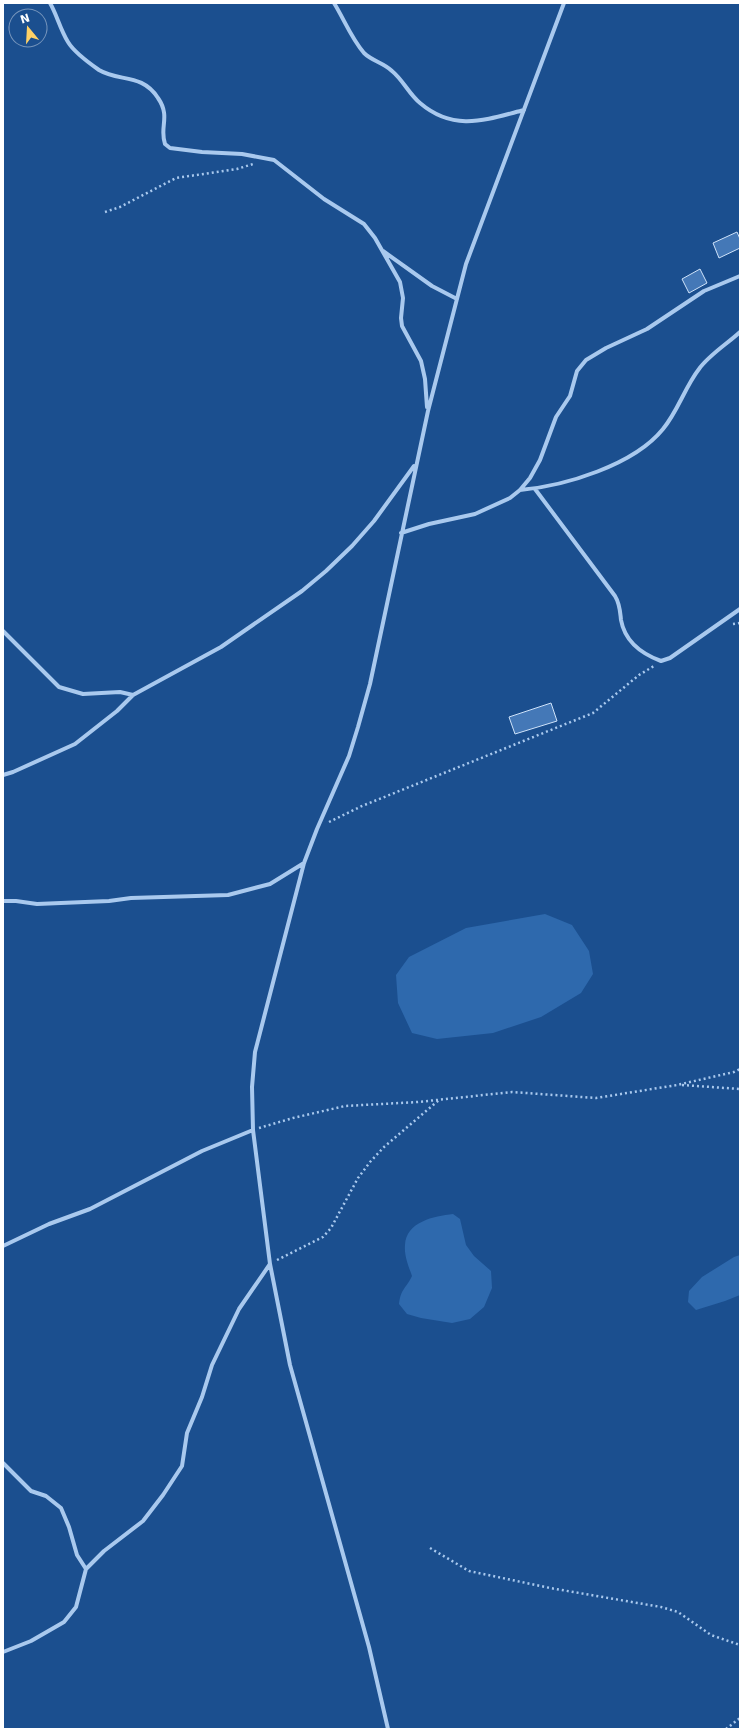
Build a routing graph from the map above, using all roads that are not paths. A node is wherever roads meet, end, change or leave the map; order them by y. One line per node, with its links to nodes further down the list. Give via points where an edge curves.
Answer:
1 (50, 3): 5 (street, via 68,42 88,61 107,74 147,86 159,98 166,118 162,133 165,144 170,148 242,154 274,160 324,199 364,224)
2 (334, 3): 4 (street, via 364,53 392,70 414,98 434,114 450,120 468,122)
3 (564, 3): 4 (street)
4 (524, 110): 7 (street, via 466,264)
5 (381, 249): 7 (street, via 432,286); 9 (street, via 400,282 403,298 402,326 420,361)
6 (740, 276): 12 (street, via 704,291 648,329 586,360 577,371 570,396 556,417 540,460)
7 (457, 299): 9 (street)
8 (740, 332): 11 (street, via 700,367 670,420 645,447 592,473)
9 (428, 411): 10 (street)
10 (416, 464): 13 (street); 16 (street, via 374,521 326,571 221,647)
11 (535, 489): 12 (street); 14 (street, via 615,596 625,632 631,642 646,656 661,662 680,652)
12 (520, 490): 13 (street, via 486,510)
13 (401, 533): 18 (street, via 370,684 358,727 349,756)
14 (740, 609)
15 (3, 632): 16 (street, via 59,687 83,694 120,692)
16 (133, 695): 17 (street, via 117,712 75,744)
17 (3, 775)
18 (304, 863): 19 (street, via 270,884 228,895 37,904); 20 (street, via 255,1052 252,1087)
19 (3, 901)
20 (253, 1130): 21 (street, via 202,1151 90,1209 49,1224); 22 (street)
21 (3, 1246)
22 (270, 1264): 24 (street, via 239,1309 212,1365 187,1433 182,1466 143,1521); 26 (street, via 290,1365 369,1648)
23 (3, 1463): 24 (street, via 31,1491 46,1496 61,1508 77,1555)
24 (86, 1569): 25 (street, via 76,1607 64,1622 31,1641)
25 (3, 1652)
26 (388, 1729)

